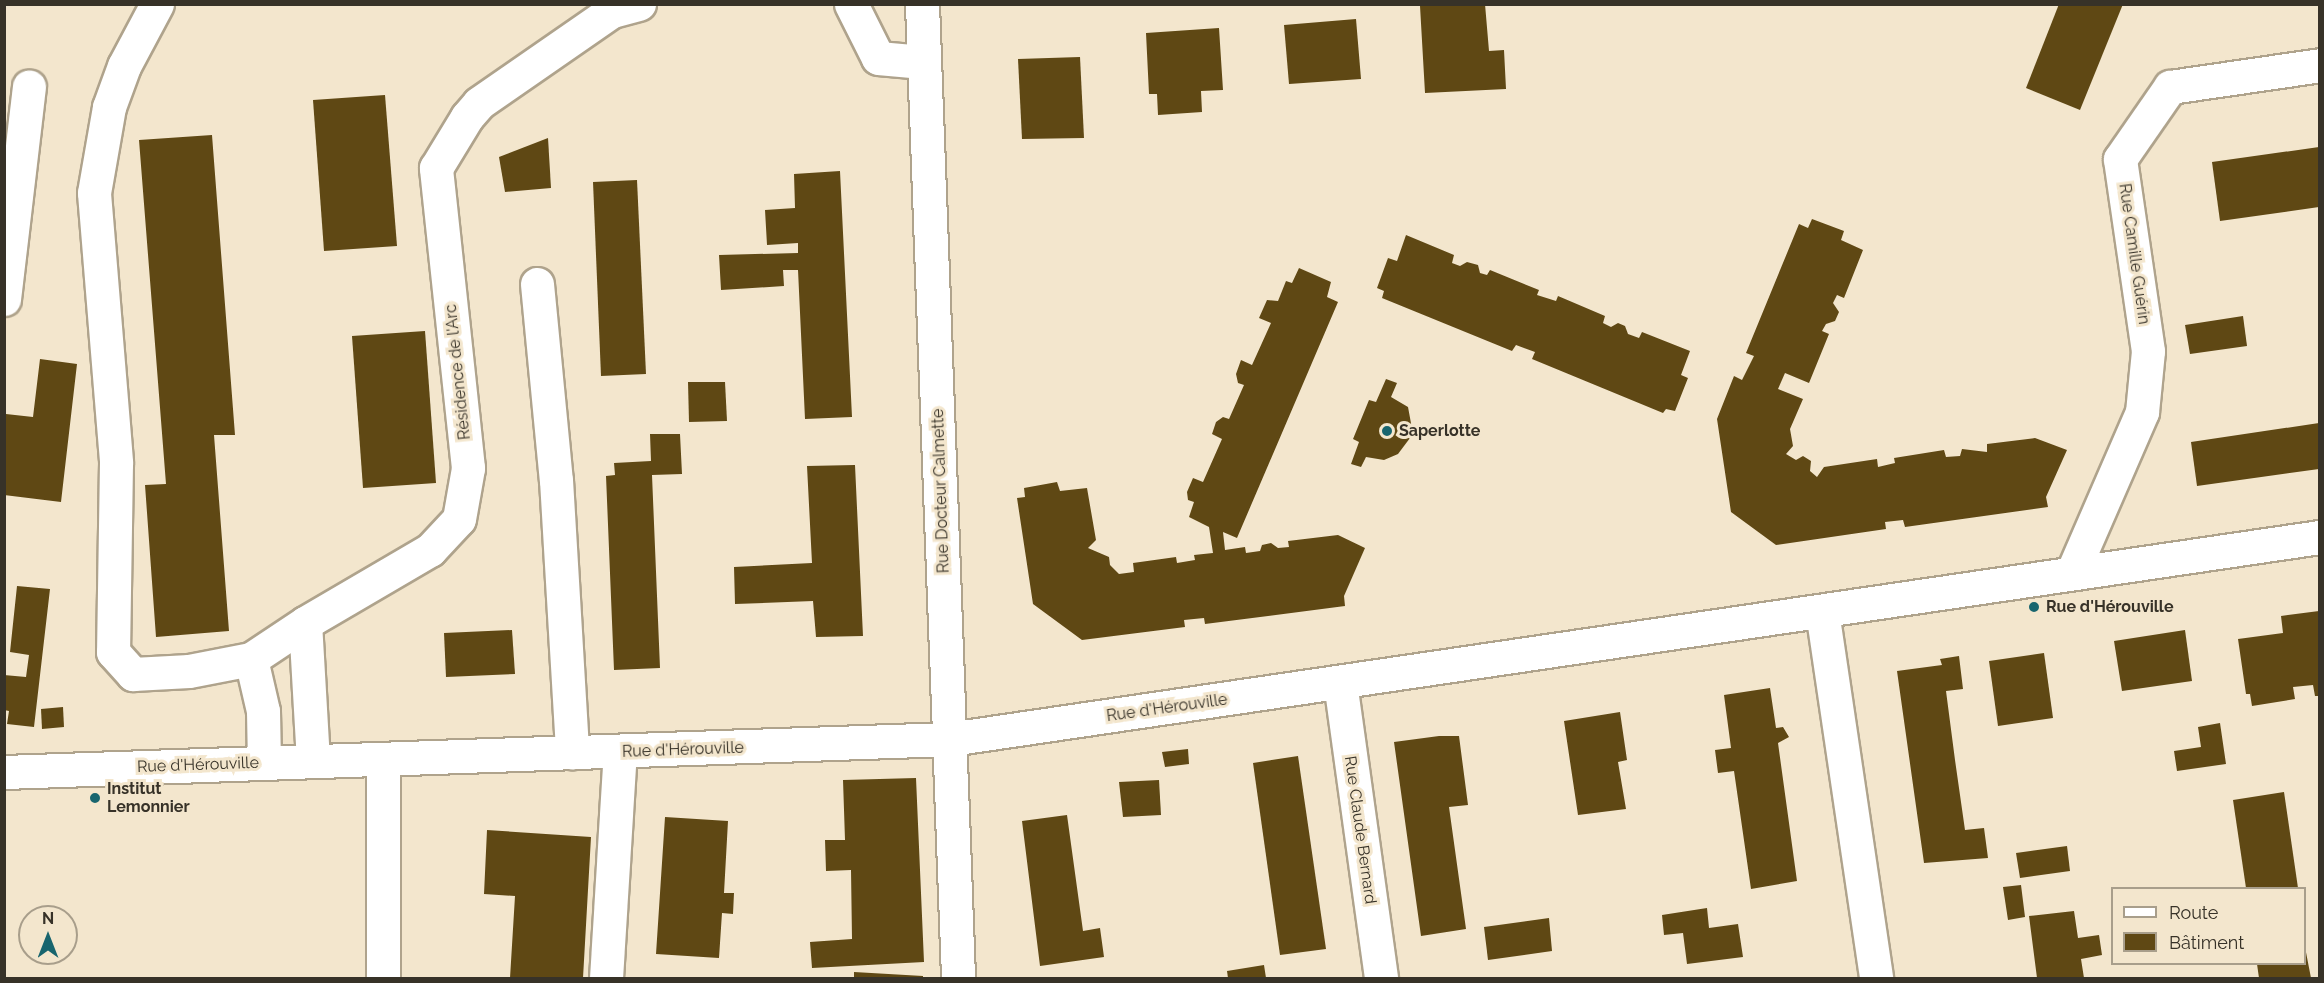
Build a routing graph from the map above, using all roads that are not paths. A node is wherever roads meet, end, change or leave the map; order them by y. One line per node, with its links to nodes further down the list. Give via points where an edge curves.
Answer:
1 (157, 4): 14 (street, via 124,66 109,106 94,193 117,463 113,652 133,674 189,671)
2 (639, 4): 13 (street, Résidence de l'Arc, via 612,11 479,103 466,117 436,168 468,468 459,519 430,550)
3 (851, 4): 5 (street, via 878,58)
4 (922, 4): 5 (street, Rue Docteur Calmette)
5 (923, 62): 16 (street, Rue Docteur Calmette)
6 (2319, 65): 11 (street, Rue Camille Guérin, via 2170,87 2120,159 2148,351 2142,412)
7 (29, 86): 9 (street)
8 (537, 284): 18 (street, via 556,480)
9 (4, 299)
10 (2319, 537): 11 (street, Rue d'Hérouville)
11 (2072, 573): 12 (street, Rue d'Hérouville)
12 (1822, 610): 15 (street, Rue d'Hérouville); 27 (street)
13 (305, 623): 14 (street, Résidence de l'Arc); 20 (street)
14 (251, 659): 21 (street, via 263,711)
15 (1340, 682): 16 (street, Rue d'Hérouville); 26 (street, Rue Claude Bernard)
16 (950, 740): 17 (street, Rue d'Hérouville); 25 (street, Rue Docteur Calmette)
17 (620, 752): 18 (street, Rue d'Hérouville); 24 (street)
18 (572, 753): 19 (street, Rue d'Hérouville)
19 (383, 759): 20 (street, Rue d'Hérouville); 23 (street)
20 (313, 761): 21 (street, Rue d'Hérouville)
21 (264, 762): 22 (street, Rue d'Hérouville)
22 (4, 772)
23 (383, 978)
24 (606, 978)
25 (958, 978)
26 (1381, 978)
27 (1876, 978)

